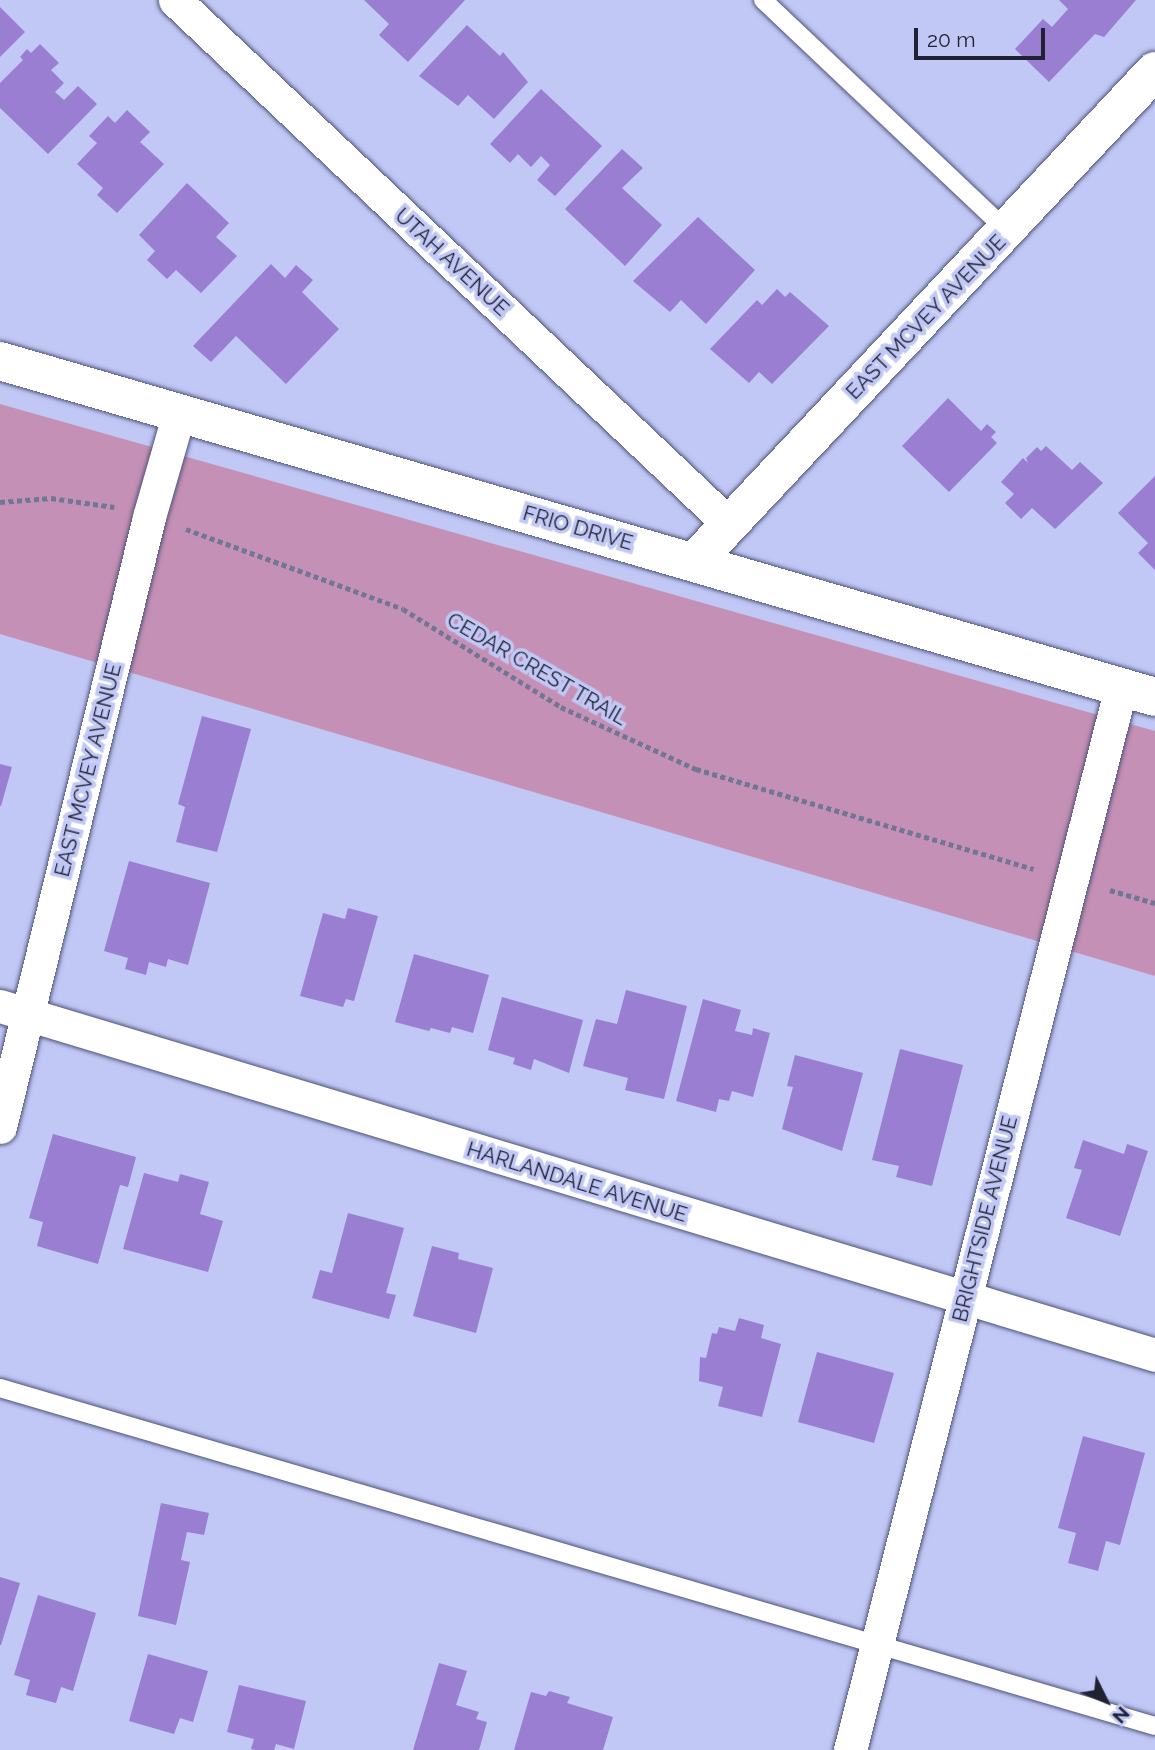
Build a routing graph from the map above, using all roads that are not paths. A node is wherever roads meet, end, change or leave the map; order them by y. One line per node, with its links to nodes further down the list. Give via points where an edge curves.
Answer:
1 (175, 0): 7 (street, UTAH AVENUE)
2 (763, 0): 4 (lane)
3 (1155, 71): 4 (street, EAST MCVEY AVENUE)
4 (1007, 231): 7 (street, EAST MCVEY AVENUE)
5 (0, 361): 6 (street, FRIO DRIVE)
6 (179, 413): 8 (street, FRIO DRIVE); 10 (street, EAST MCVEY AVENUE)
7 (729, 524): 8 (street, EAST MCVEY AVENUE)
8 (695, 562): 9 (street, FRIO DRIVE)
9 (1138, 692): 12 (street, BRIGHTSIDE AVENUE)
10 (15, 1011): 11 (street, EAST MCVEY AVENUE); 12 (street, HARLANDALE AVENUE)
11 (0, 1127)
12 (965, 1301): 13 (street, HARLANDALE AVENUE); 15 (street, BRIGHTSIDE AVENUE)
13 (1155, 1355)
14 (0, 1388): 15 (lane)
15 (877, 1644): 16 (lane); 17 (street, BRIGHTSIDE AVENUE)
16 (1155, 1726)
17 (850, 1750)

